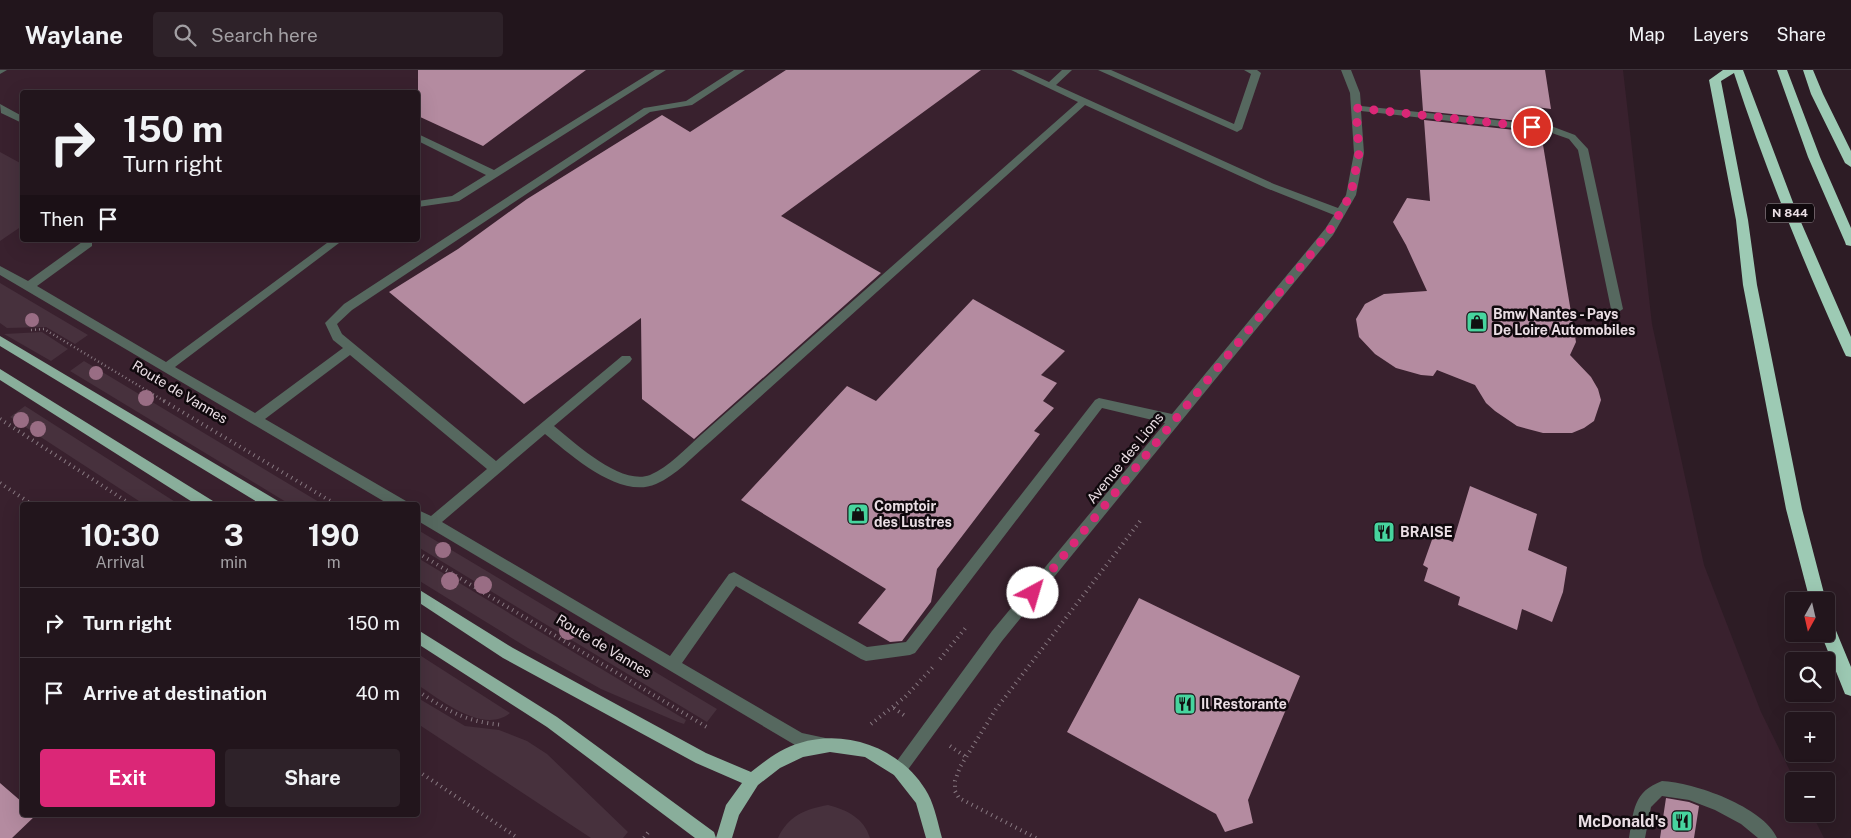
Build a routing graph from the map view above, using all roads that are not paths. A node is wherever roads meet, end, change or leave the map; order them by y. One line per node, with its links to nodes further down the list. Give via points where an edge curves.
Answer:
1 (661, 70): 19 (street)
2 (740, 70): 29 (street, via 689,103 647,110 348,307 330,323 337,336)
3 (1016, 70): 12 (street)
4 (1067, 70): 12 (street)
5 (1103, 70): 6 (street, via 1237,129 1256,73)
6 (1249, 70)
7 (1346, 70): 15 (street, Avenue des Lions, via 1355,93)
8 (1731, 70): 43 (highway, via 1715,80 1790,490)
9 (1738, 70): 30 (highway, N 844, via 1795,226)
10 (1782, 70): 24 (highway, N 844, via 1814,158)
11 (1808, 70): 18 (highway)
12 (1050, 86): 13 (street)
13 (1084, 101): 21 (street, via 1270,186); 36 (street, via 706,438 650,481 632,482 610,475)
14 (0, 107): 16 (street)
15 (1356, 108): 21 (street, Avenue des Lions, via 1359,153 1351,194); 27 (street, via 1551,129 1572,137 1583,149)
16 (20, 119)
17 (420, 138): 19 (street)
18 (1851, 163)
19 (495, 175): 20 (street, via 455,198)
20 (420, 204)
21 (1340, 213): 35 (street, Avenue des Lions, via 1329,232)
22 (88, 242): 26 (street)
23 (335, 242): 32 (street)
24 (1851, 242)
25 (0, 270): 26 (street)
26 (28, 287): 32 (street)
27 (1617, 309)
28 (0, 340): 39 (main road)
29 (350, 348): 34 (street); 37 (street)
30 (1851, 352)
31 (626, 358): 36 (street)
32 (167, 367): 34 (street)
33 (0, 374): 38 (main road)
34 (256, 419): 40 (street)
35 (1175, 420): 47 (street, via 1099,403 910,648 866,654 734,578); 50 (street, Avenue des Lions, via 997,636)
36 (546, 427): 37 (street)
37 (496, 469): 42 (street)
38 (203, 502)
39 (268, 502)
40 (396, 502)
41 (420, 516): 42 (street)
42 (432, 523): 47 (street)
43 (1815, 592)
44 (420, 596): 51 (main road, via 508,653 701,758)
45 (420, 638): 52 (main road, via 552,722)
46 (1832, 642): 48 (highway)
47 (672, 665): 49 (street, via 800,740)
48 (1851, 688)
49 (830, 745): 50 (main road, via 867,750); 51 (main road, via 801,750 775,762)
50 (899, 770): 54 (main road, via 922,799)
51 (753, 780): 53 (main road, via 732,811)
52 (708, 838)
53 (724, 838)
54 (934, 838)
55 (1638, 838): 56 (street, via 1643,806 1652,792 1660,787 1684,790 1725,808 1755,824)
56 (1769, 838)

